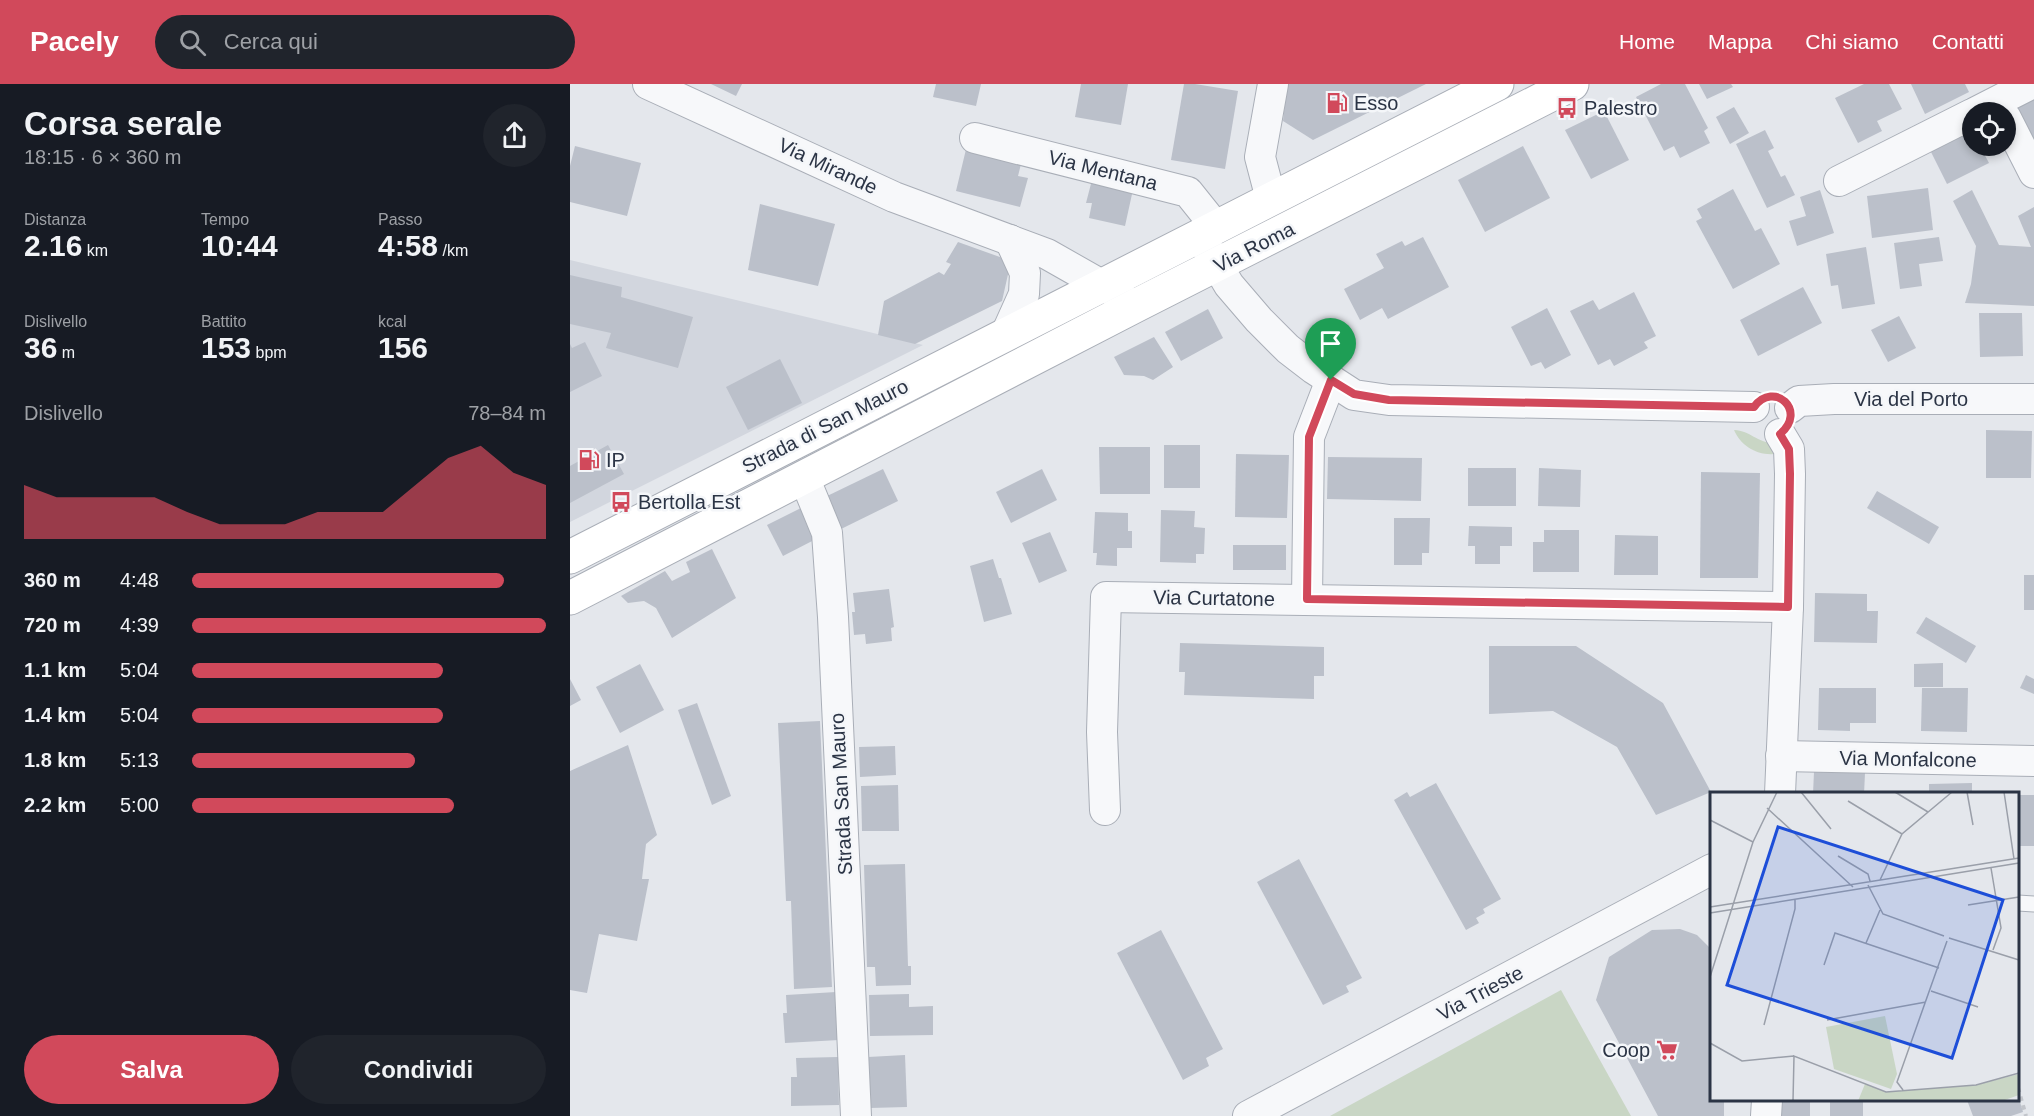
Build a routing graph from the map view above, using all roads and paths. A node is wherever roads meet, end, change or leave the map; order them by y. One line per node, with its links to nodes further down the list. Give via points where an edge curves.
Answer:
1 (648, 84): 14 (street, Via Mirande, via 894,197)
2 (1273, 84): 12 (street, via 1260,157)
3 (1497, 84): 12 (main road, Via Roma, via 1398,127)
4 (1572, 84): 15 (main road, Via Roma)
5 (2031, 84): 6 (street)
6 (1999, 102)
7 (1962, 121): 11 (street)
8 (975, 138): 13 (street, Via Mentana, via 1188,192)
9 (2016, 146): 10 (street)
10 (2034, 173)
11 (1839, 181)
12 (1271, 199): 13 (main road, Via Roma)
13 (1208, 231): 15 (street); 16 (main road, Via Roma)
14 (1010, 240): 16 (street, Via Mirande, via 1047,254); 18 (street, via 1025,273 1024,294)
15 (1217, 266): 17 (main road, Via Roma); 20 (street, via 1258,320 1288,349)
16 (1101, 285): 17 (street, Via Mirande); 18 (main road, Via Roma)
17 (1137, 305): 22 (main road, Via Roma)
18 (1006, 334): 19 (main road, Via Roma)
19 (920, 378): 24 (main road, Strada di San Mauro)
20 (1331, 380): 23 (street, via 1354,394 1389,400 1754,407 1772,396 1785,402); 27 (street, via 1309,437)
21 (2034, 399): 23 (street, Via del Porto, via 1799,401)
22 (936, 409): 24 (main road, Strada di San Mauro)
23 (1785, 421): 28 (street, via 1790,474)
24 (814, 456): 25 (main road, Strada di San Mauro); 26 (main road, Strada di San Mauro); 38 (street, Strada San Mauro, via 827,533 833,617)
25 (570, 557)
26 (570, 598)
27 (1307, 599): 28 (street, Via Curtatone); 32 (street, Via Curtatone, via 1106,597 1102,732)
28 (1788, 607): 29 (street)
29 (1781, 756): 30 (street, Via Monfalcone); 31 (street)
30 (2034, 761)
31 (1780, 792)
32 (1105, 810)
33 (1710, 870): 39 (street, Via Trieste)
34 (2019, 903): 35 (lane)
35 (2034, 904)
36 (2019, 1092): 41 (path)
37 (1767, 1101): 40 (street)
38 (856, 1116)
39 (1248, 1116)
40 (1766, 1116)
41 (2026, 1116)

